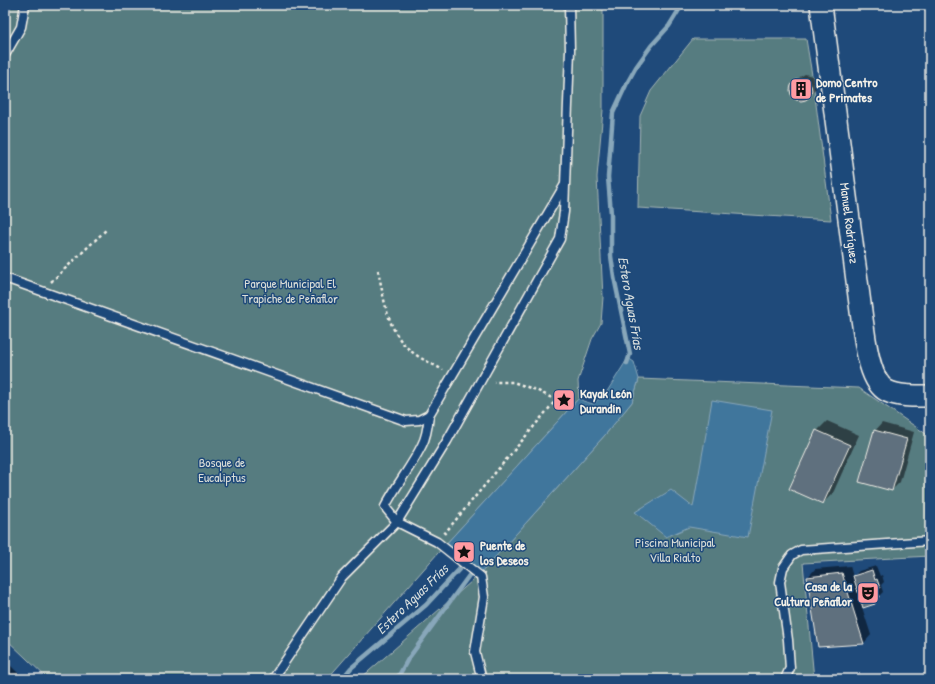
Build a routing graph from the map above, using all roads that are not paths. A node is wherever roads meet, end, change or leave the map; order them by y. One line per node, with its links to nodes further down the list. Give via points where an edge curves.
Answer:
1 (25, 5): 4 (lane, via 20,26)
2 (569, 5): 5 (lane, via 570,50)
3 (821, 5): 7 (main road, Manuel Rodríguez, via 862,318 873,376 886,390 906,396)
4 (5, 55)
5 (564, 185): 8 (lane); 9 (lane, via 560,239 447,441)
6 (5, 278): 8 (lane, via 406,421 418,420)
7 (930, 396)
8 (429, 415): 9 (lane, via 422,445 385,507)
9 (397, 522): 11 (lane, via 342,577); 12 (lane, via 437,542 481,577 484,597 475,652)
10 (930, 541): 13 (lane, via 801,550 792,555 783,568 780,582 790,668)
11 (273, 679)
12 (483, 679)
13 (785, 679)

